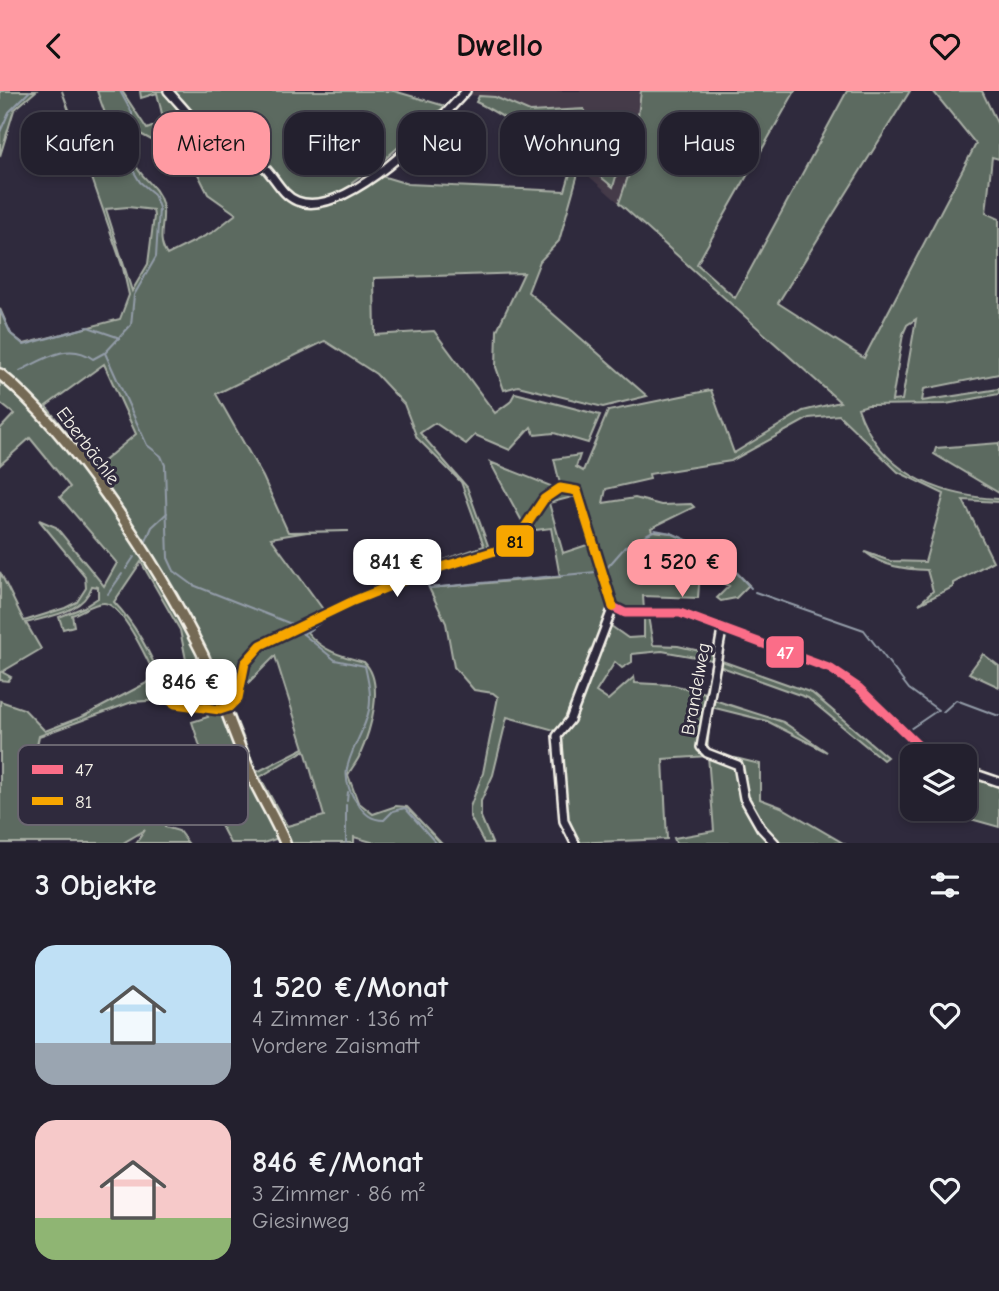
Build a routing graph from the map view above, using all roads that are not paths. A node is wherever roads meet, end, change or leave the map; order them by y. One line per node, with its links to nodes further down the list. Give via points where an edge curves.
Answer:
1 (168, 91): 2 (street, via 201,128 260,163 290,197 314,204 342,195 389,164)
2 (466, 91)
3 (0, 374): 7 (main road, Eberbächle, via 52,426 139,547 189,629)
4 (613, 607): 5 (street, via 625,613 680,613); 7 (street, via 577,491 560,488 544,499 512,546 425,572 253,650 245,663 238,698); 14 (street, via 570,720 557,736 564,821)
5 (722, 630): 8 (street, via 831,669 859,688); 15 (street, Brandelweg, via 701,747 738,765 744,798)
6 (162, 696): 7 (street, via 175,704)
7 (225, 708): 9 (main road, Eberbächle)
8 (917, 744)
9 (239, 745)
10 (248, 767): 13 (main road, Eberbächle)
11 (977, 774): 12 (street)
12 (999, 782)
13 (285, 843)
14 (575, 843)
15 (775, 843)

